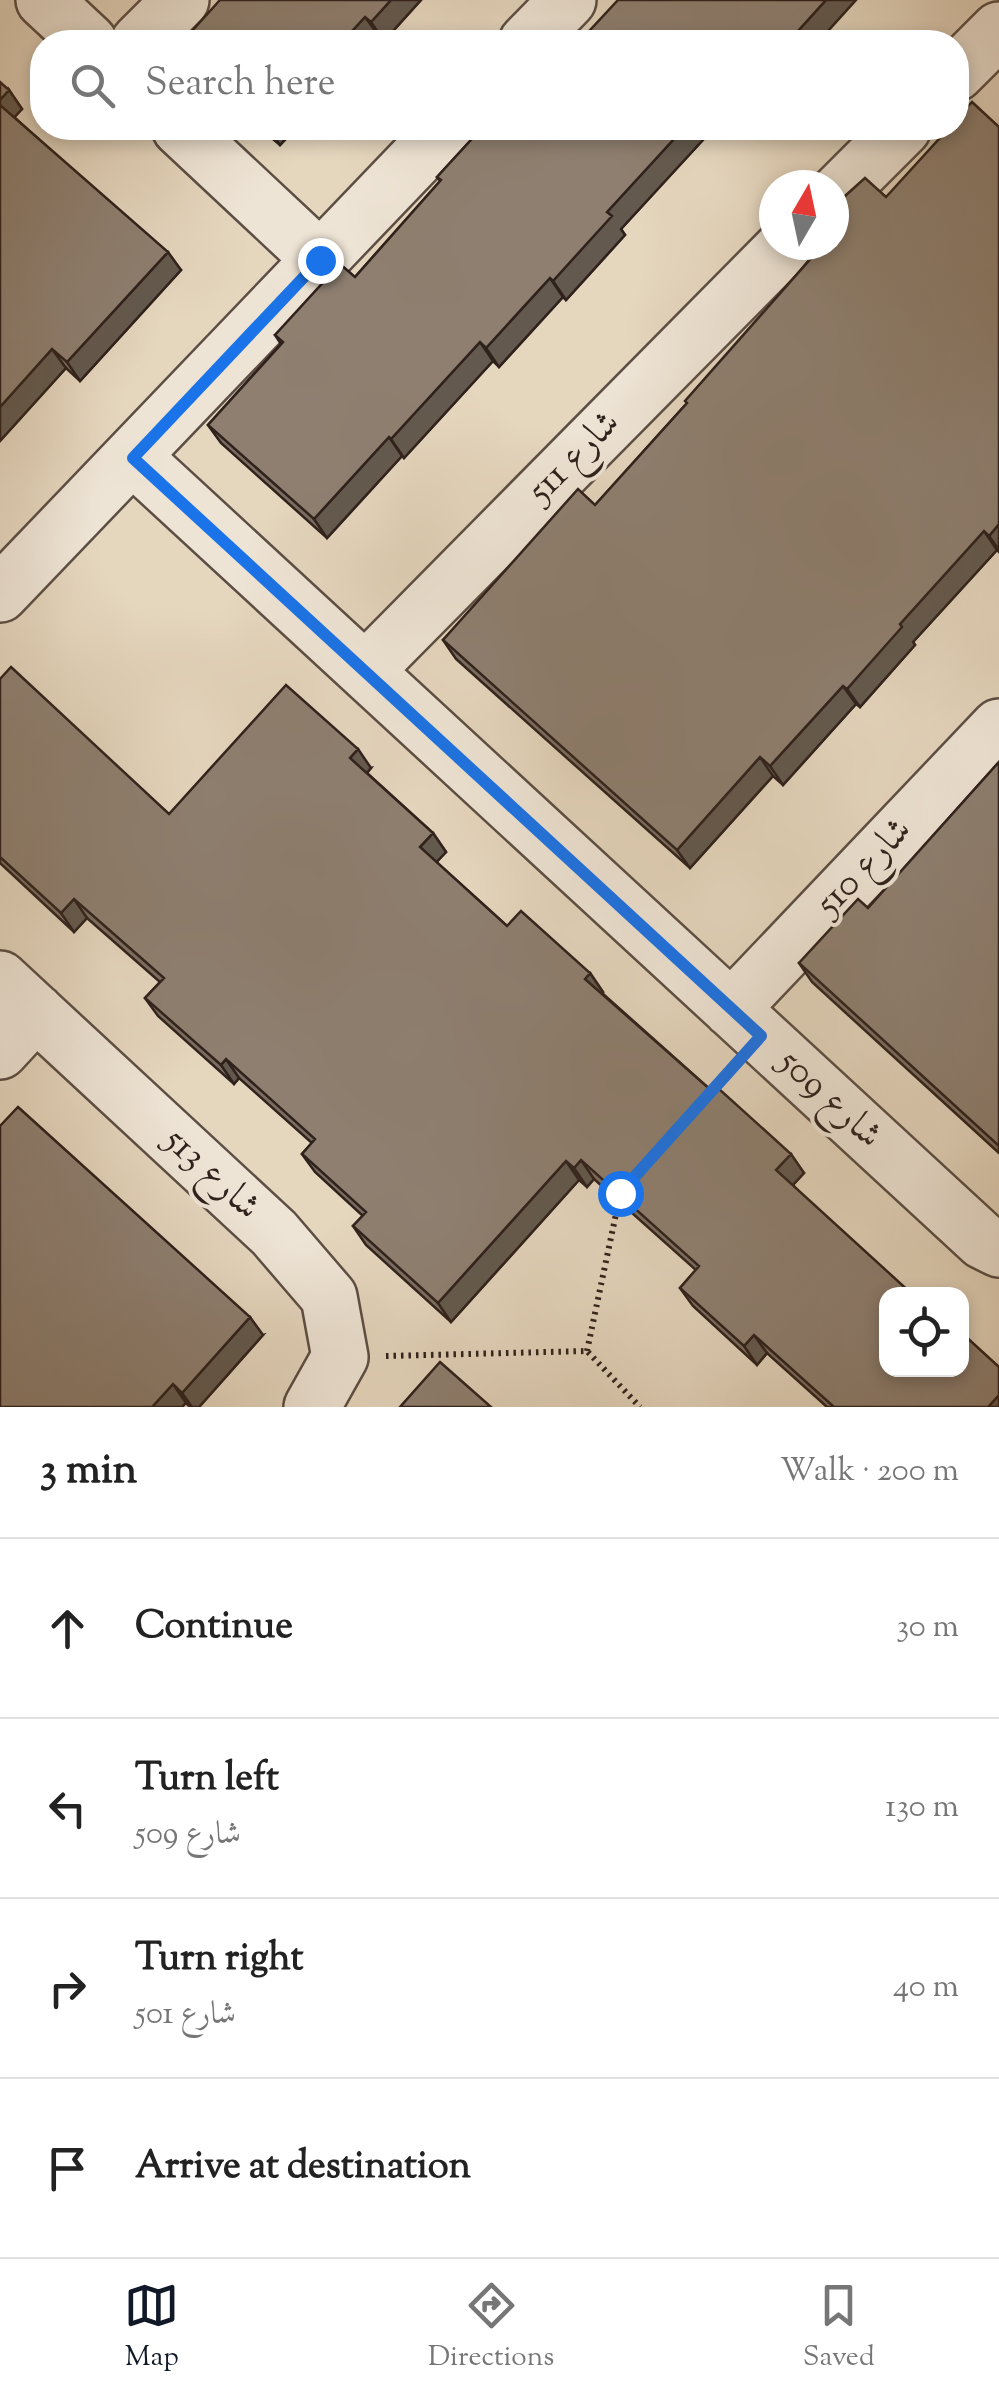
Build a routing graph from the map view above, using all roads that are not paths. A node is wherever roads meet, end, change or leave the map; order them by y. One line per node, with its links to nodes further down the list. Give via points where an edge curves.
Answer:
1 (44, 0): 4 (street)
2 (180, 0): 5 (street)
3 (568, 0): 6 (street)
4 (77, 30)
5 (151, 30)
6 (539, 30)
7 (999, 30): 8 (street)
8 (969, 60)
9 (193, 140): 13 (street)
10 (435, 140): 13 (street)
11 (890, 140): 12 (street)
12 (849, 182)
13 (320, 260): 15 (street)
14 (771, 260): 17 (street, شارع 511)
15 (133, 458): 16 (street); 17 (street, شارع 509)
16 (1, 592)
17 (365, 670): 20 (street, شارع 509)
18 (999, 727): 20 (street, شارع 510)
19 (18, 995): 21 (street); 23 (street, شارع 513, via 274,1233 329,1297 340,1357)
20 (746, 1023): 22 (street, شارع 509)
21 (0, 1052)
22 (999, 1249)
23 (312, 1407)

